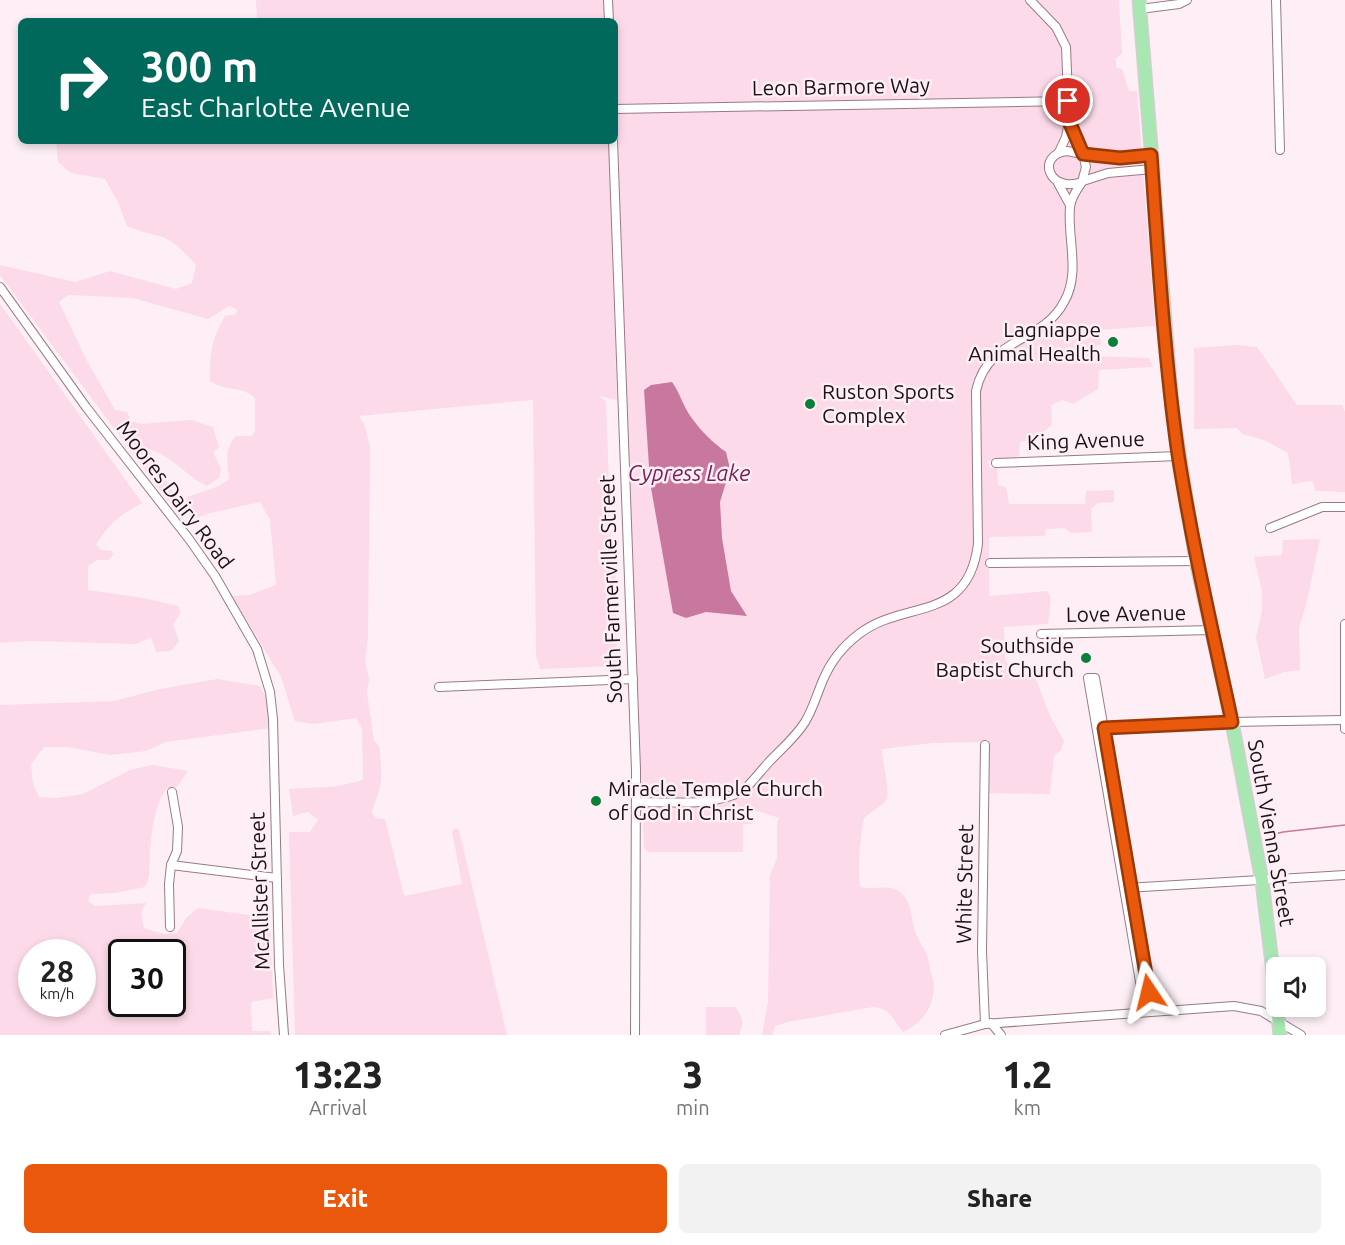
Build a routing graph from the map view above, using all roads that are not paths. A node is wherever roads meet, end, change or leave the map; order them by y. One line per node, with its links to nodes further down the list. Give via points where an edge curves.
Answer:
1 (608, 0): 6 (street)
2 (1030, 0): 7 (street, via 1061,36)
3 (1187, 0): 5 (street, via 1179,4)
4 (1276, 0): 11 (street)
5 (1140, 4): 14 (highway, South Vienna Street)
6 (609, 18)
7 (1068, 101): 8 (street, Leon Barmore Way); 9 (street)
8 (618, 110)
9 (1069, 121): 12 (street); 13 (street)
10 (613, 144): 29 (street, South Farmerville Street)
11 (1280, 150)
12 (1059, 152): 13 (street); 16 (street, via 1049,166)
13 (1082, 153): 14 (street, via 1120,158); 17 (street, via 1086,167)
14 (1151, 155): 15 (highway, South Vienna Street)
15 (1152, 170): 17 (street, via 1108,173); 20 (highway, South Vienna Street)
16 (1056, 181): 17 (street, via 1068,185); 18 (street)
17 (1083, 181): 18 (street)
18 (1070, 206): 38 (street, via 1072,272 1067,298 1052,319 995,356 979,378 978,544 973,565 959,589 936,605 872,625 843,648 828,668 798,733 744,790 714,801)
19 (0, 287): 35 (street, Moores Dairy Road, via 220,585 257,649 270,692)
20 (1179, 456): 21 (street, King Avenue); 24 (highway, South Vienna Street)
21 (996, 463)
22 (1345, 507): 23 (street, via 1322,507)
23 (1270, 528)
24 (1196, 561): 25 (street); 27 (highway, South Vienna Street)
25 (990, 563)
26 (1345, 624): 31 (street)
27 (1212, 630): 28 (street, Love Avenue); 32 (highway, South Vienna Street)
28 (1041, 634)
29 (633, 679): 30 (street); 38 (street, South Farmerville Street)
30 (439, 687)
31 (1345, 720): 32 (street); 34 (street)
32 (1232, 722): 33 (street); 42 (highway, South Vienna Street)
33 (1100, 728): 33 (street, via 1095,678 1091,677 1088,678); 43 (street)
34 (1345, 729)
35 (274, 745): 41 (street, McAllister Street)
36 (985, 745): 49 (street, White Street, via 982,951)
37 (172, 792): 39 (street, via 178,827 177,851)
38 (636, 802): 52 (street, South Farmerville Street)
39 (171, 865): 41 (street); 44 (street)
40 (1345, 875): 42 (street)
41 (277, 878): 51 (street, McAllister Street)
42 (1262, 881): 43 (street); 45 (highway, South Vienna Street)
43 (1128, 888): 46 (street)
44 (170, 927)
45 (1271, 957)
46 (1149, 1011): 48 (street, via 1234,1006 1251,1008); 49 (street)
47 (1279, 1017): 48 (highway)
48 (1279, 1020): 54 (highway); 55 (street)
49 (988, 1024): 50 (street); 53 (street)
50 (948, 1034)
51 (284, 1035)
52 (635, 1035)
53 (1001, 1035)
54 (1280, 1035)
55 (1301, 1035)

